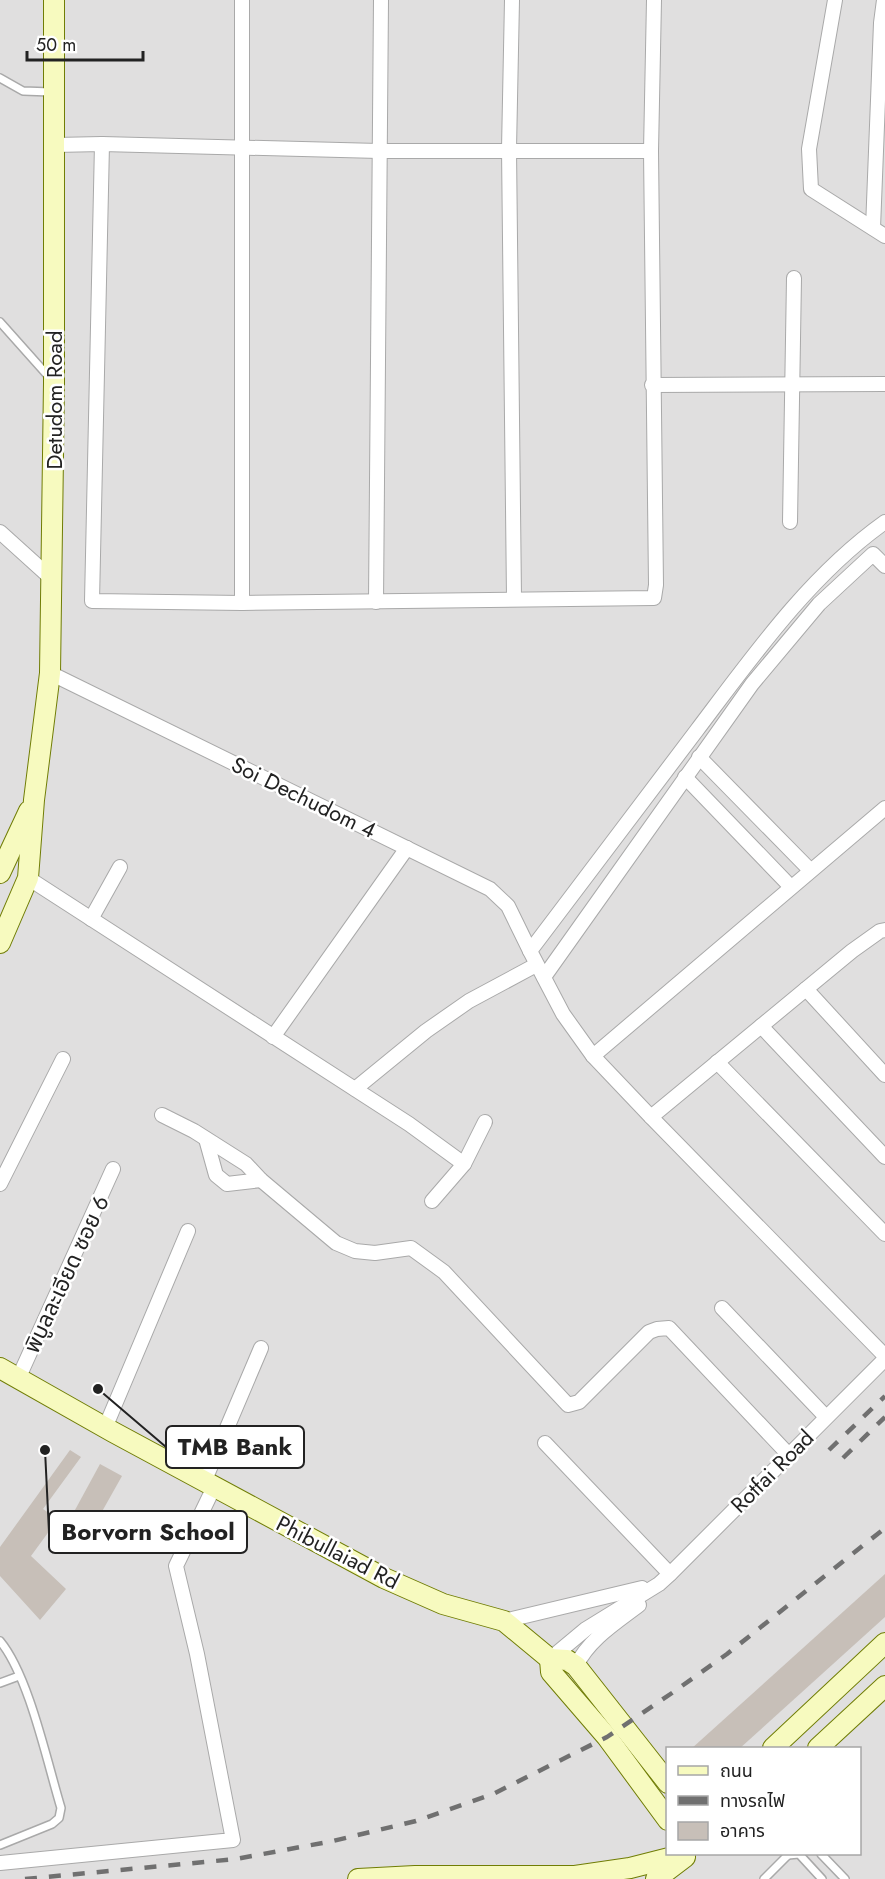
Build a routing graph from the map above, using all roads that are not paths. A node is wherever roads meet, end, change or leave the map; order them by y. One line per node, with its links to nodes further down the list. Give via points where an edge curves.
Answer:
1 (54, 0): 9 (main road, Detudom Road)
2 (242, 0): 13 (street)
3 (381, 0): 15 (street)
4 (512, 0): 14 (street)
5 (654, 0): 16 (street)
6 (835, 0): 17 (street, via 809,149 811,189)
7 (884, 0): 12 (street)
8 (0, 78): 9 (lane, via 23,91)
9 (52, 92): 11 (main road, Detudom Road)
10 (102, 144): 11 (street); 13 (street); 31 (street, via 92,601)
11 (55, 145): 20 (main road, Detudom Road)
12 (880, 146): 17 (street)
13 (242, 147): 15 (street); 31 (street)
14 (509, 149): 15 (street); 16 (street); 29 (street)
15 (379, 151): 30 (street)
16 (651, 151): 23 (street)
17 (879, 232)
18 (794, 278): 21 (street)
19 (0, 322): 20 (lane)
20 (54, 383): 28 (main road, Detudom Road)
21 (793, 384): 22 (street); 23 (street); 24 (street)
22 (885, 384)
23 (652, 385): 29 (street, via 654,598)
24 (790, 522)
25 (885, 522): 46 (street, via 807,591 740,673)
26 (0, 532): 28 (street)
27 (885, 566): 33 (street, via 873,554 819,604 752,684)
28 (52, 579): 32 (main road, Detudom Road)
29 (514, 598): 30 (street)
30 (376, 602): 31 (street)
31 (242, 603)
32 (50, 673): 35 (main road, Detudom Road); 37 (street, Soi Dechudom 4)
33 (699, 757): 34 (street); 39 (street)
34 (685, 777): 42 (street); 47 (street)
35 (34, 800): 40 (main road, Detudom Road); 41 (main road, Detudom Road)
36 (885, 808): 39 (street)
37 (407, 848): 46 (street, Soi Dechudom 4, via 490,889 508,906); 50 (street)
38 (120, 867): 43 (street)
39 (810, 870): 42 (street)
40 (0, 873)
41 (28, 878): 43 (street); 45 (main road, Detudom Road)
42 (790, 886): 51 (street)
43 (91, 919): 50 (street)
44 (885, 930): 48 (street)
45 (0, 944)
46 (530, 951): 47 (street, Soi Dechudom 4)
47 (540, 971): 51 (street, Soi Dechudom 4, via 563,1014); 55 (street, via 469,1001)
48 (806, 989): 49 (street); 54 (street)
49 (761, 1026): 53 (street); 60 (street)
50 (273, 1036): 55 (street)
51 (593, 1056): 57 (street, Soi Dechudom 4)
52 (63, 1059): 64 (street)
53 (717, 1062): 57 (street); 67 (street)
54 (885, 1074)
55 (355, 1089): 61 (street)
56 (162, 1115): 59 (street)
57 (651, 1117): 70 (street, Soi Dechudom 4)
58 (485, 1122): 61 (street)
59 (206, 1139): 63 (street, via 246,1164); 63 (street, via 216,1175 227,1184)
60 (885, 1157)
61 (464, 1164): 65 (street)
62 (113, 1170): 72 (street, พิบูลละเอียด ซอย 6)
63 (261, 1180): 76 (street, via 336,1243 355,1251 375,1253 411,1248 444,1272 568,1406 579,1402 649,1332 669,1328)
64 (0, 1184)
65 (432, 1201)
66 (188, 1231): 74 (street)
67 (885, 1234)
68 (722, 1308): 73 (street)
69 (261, 1348): 77 (street)
70 (885, 1358): 73 (street, Rotfai Road)
71 (0, 1368): 72 (main road, Phibullaiad Rd)
72 (18, 1379): 74 (main road, Phibullaiad Rd)
73 (826, 1417): 76 (street, Rotfai Road)
74 (105, 1428): 77 (main road, Phibullaiad Rd)
75 (545, 1443): 78 (street)
76 (788, 1454): 78 (street, Rotfai Road)
77 (209, 1485): 80 (main road, Phibullaiad Rd, via 384,1578 443,1604); 100 (street, via 176,1566 233,1840)
78 (670, 1574): 79 (street, Rotfai Road)
79 (659, 1584): 80 (street, Rotfai Road); 83 (street, Rotfai Road, via 586,1629); 84 (street, Rotfai Road, via 584,1651)
80 (504, 1621): 83 (main road, Phibullaiad Rd)
81 (0, 1641): 85 (lane)
82 (885, 1643): 88 (main road)
83 (550, 1659): 84 (main road, Phibullaiad Rd, via 567,1660); 91 (main road, Phibullaiad Rd, via 551,1672 607,1737)
84 (576, 1666): 90 (main road)
85 (19, 1676): 86 (lane); 93 (lane, via 61,1808 59,1818 52,1824)
86 (0, 1683)
87 (885, 1686): 89 (main road)
88 (775, 1747)
89 (820, 1747)
90 (666, 1780)
91 (666, 1817)
92 (666, 1844): 102 (main road)
93 (0, 1845)
94 (684, 1855): 102 (main road)
95 (687, 1855): 106 (main road)
96 (688, 1855): 107 (main road)
97 (787, 1855): 108 (lane)
98 (800, 1855): 109 (lane)
99 (822, 1855): 101 (lane)
100 (0, 1863)
101 (834, 1867): 109 (lane); 110 (lane)
102 (630, 1868): 103 (main road)
103 (576, 1877): 104 (main road)
104 (416, 1878): 105 (main road)
105 (358, 1879)
106 (656, 1879)
107 (679, 1879)
108 (764, 1879)
109 (822, 1879)
110 (845, 1879)

